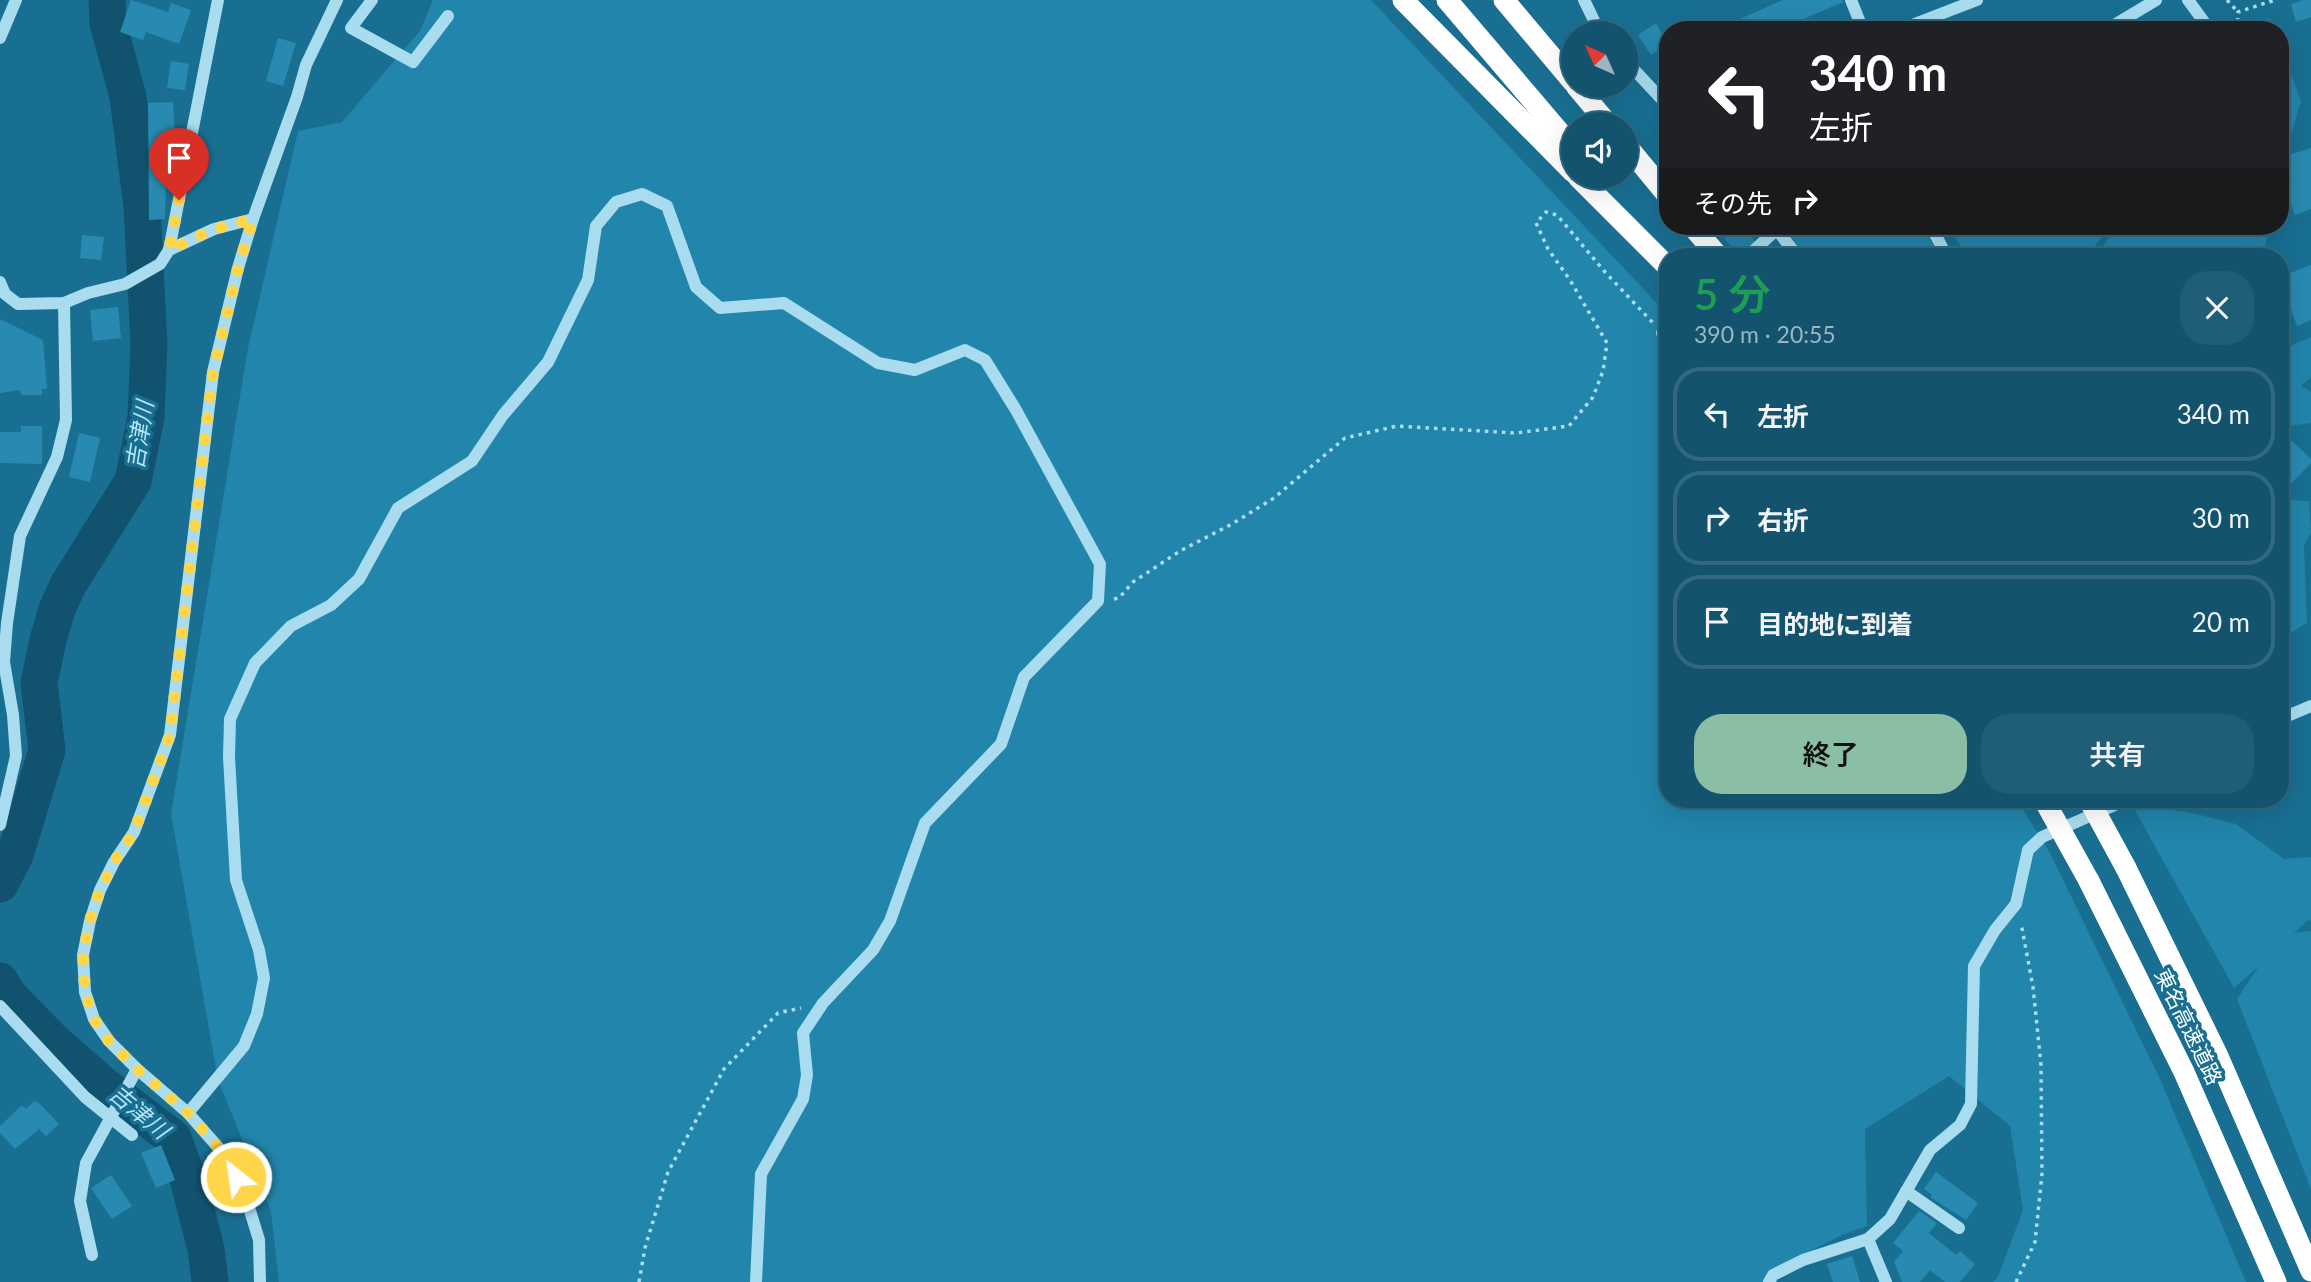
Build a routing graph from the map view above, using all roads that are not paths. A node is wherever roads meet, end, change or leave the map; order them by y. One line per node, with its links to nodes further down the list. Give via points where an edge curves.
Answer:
1 (3, 0): 14 (street)
2 (16, 0): 14 (street)
3 (218, 0): 36 (street)
4 (337, 0): 33 (street, via 306,65)
5 (372, 0): 15 (street, via 351,28 413,62)
6 (1403, 0): 28 (highway)
7 (1447, 0): 27 (highway)
8 (1504, 0): 22 (highway)
9 (1584, 0): 16 (street)
10 (1851, 0): 17 (street)
11 (1977, 0): 18 (street)
12 (2156, 0): 19 (street)
13 (2188, 0): 20 (street)
14 (9, 15): 21 (street)
15 (448, 16)
16 (1594, 21)
17 (1859, 21)
18 (1922, 21)
19 (2121, 21)
20 (2203, 21)
21 (0, 38)
22 (1561, 67)
23 (1638, 74): 24 (street)
24 (1659, 96)
25 (1587, 98): 26 (highway)
26 (1598, 112)
27 (1561, 134)
28 (1561, 160)
29 (1638, 160): 30 (highway)
30 (1659, 185)
31 (1590, 189): 38 (highway)
32 (1608, 189): 37 (highway)
33 (253, 219): 36 (street, via 214,229); 48 (street, via 213,372 170,735 134,832 100,890 83,955 85,992 94,1019)
34 (1769, 235): 35 (street)
35 (1755, 248)
36 (169, 250): 40 (street, via 160,264 125,284)
37 (1659, 254)
38 (1659, 256)
39 (0, 282): 40 (street, via 5,294 19,304)
40 (64, 303): 46 (street, via 66,420 57,457 20,536 7,623 4,662 16,756)
41 (2311, 706): 42 (street)
42 (2289, 715)
43 (2048, 808): 61 (highway, 東名高速道路, bridge, via 2185,1072)
44 (2093, 808): 56 (highway, 東名高速道路, bridge, via 2217,1054)
45 (2108, 808): 52 (street, via 2042,837 2028,850 2016,904 1974,966 1971,1104 1960,1125 1930,1150)
46 (0, 825)
47 (0, 1006): 50 (street, via 85,1097)
48 (137, 1069): 49 (street); 50 (street)
49 (188, 1113): 57 (street, via 224,1154 247,1201 259,1240); 58 (street, via 244,1046 264,978 236,880 229,757 230,719 255,663 291,626 331,606 359,579 398,508 472,461 548,362 588,280 596,226 616,202 642,194 667,206 696,287 720,308 785,303 878,363 915,370 965,350 985,360 1100,565 1098,601 1024,677 1001,744 925,822 890,920 873,950 823,1003 803,1033 807,1075 803,1099 761,1174)
50 (113, 1115): 51 (street); 55 (street, via 86,1163 80,1201)
51 (132, 1135)
52 (1906, 1191): 53 (street); 54 (street, via 1890,1219)
53 (1959, 1228)
54 (1868, 1239): 59 (street, via 1802,1260 1773,1275); 60 (street)
55 (92, 1255)
56 (2311, 1271)
57 (260, 1282)
58 (756, 1282)
59 (1769, 1282)
60 (1885, 1282)
61 (2276, 1282)

